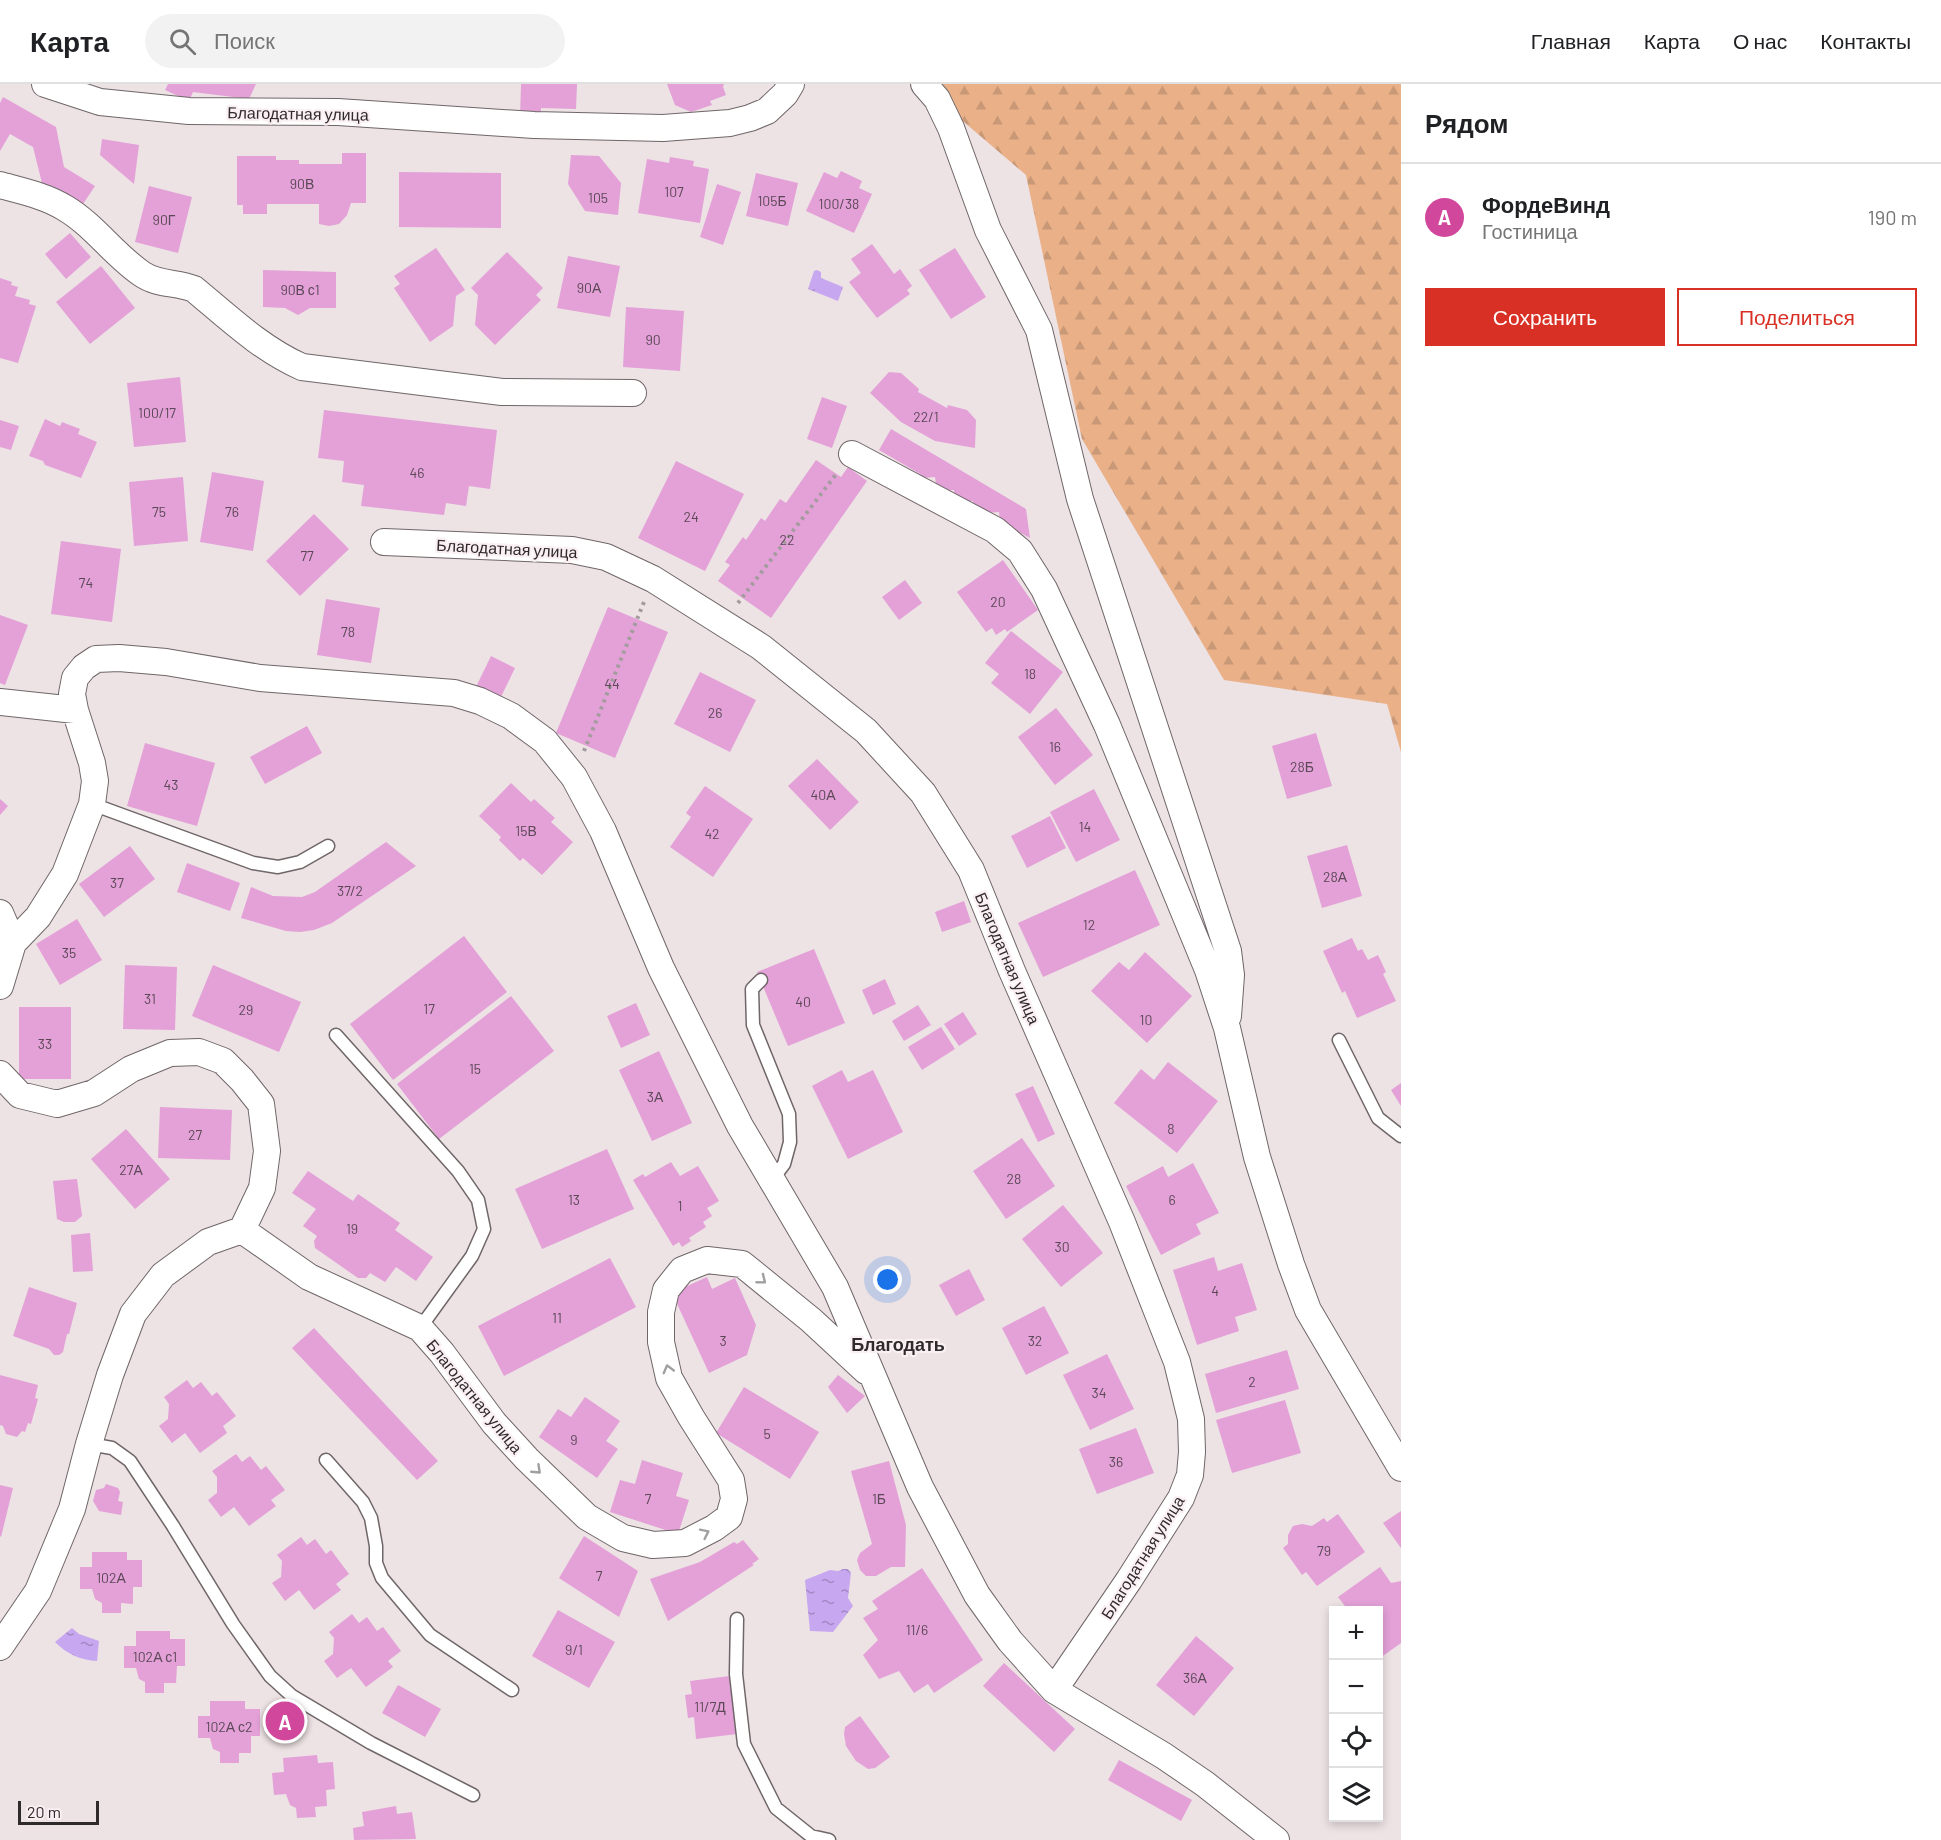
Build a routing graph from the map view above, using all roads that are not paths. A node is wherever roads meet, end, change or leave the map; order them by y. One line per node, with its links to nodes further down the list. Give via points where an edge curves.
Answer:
1 (45, 84): 2 (street, Благодатная улица, via 100,102 189,111 338,112 534,125 663,128 750,118 766,111)
2 (791, 84)
3 (924, 84): 16 (street, via 937,99 951,128 988,230 1039,330 1080,499 1228,951 1231,975)
4 (0, 184): 5 (street, via 65,208 140,273 152,280 194,289 268,350 302,367 502,392)
5 (633, 393)
6 (852, 454): 16 (street, via 995,530 1020,551 1044,589 1107,725 1208,970)
7 (384, 542): 31 (street, Благодатная улица, via 572,550 606,557 653,579 761,646 866,731 923,793 971,870 1122,1222 1177,1362 1191,1419 1190,1475 1180,1498)
8 (0, 702): 9 (street)
9 (75, 710): 10 (street, Благодатная улица, via 92,763); 21 (street, Благодатная улица, via 75,678 84,667 96,660 119,658 260,678 454,693 511,716 545,741 574,777 603,831 661,968 740,1126)
10 (92, 804): 11 (lane, via 253,863 278,867 300,862); 13 (street, Благодатная улица, via 65,874 38,917)
11 (328, 846)
12 (0, 913): 13 (street)
13 (13, 942): 15 (street, Благодатная улица)
14 (761, 980): 21 (lane, via 752,989 753,1025 789,1114 790,1142 784,1164)
15 (0, 986)
16 (1227, 1028): 27 (street, via 1257,1157 1308,1310)
17 (336, 1035): 23 (lane, via 458,1172 478,1200 484,1229 472,1256)
18 (1339, 1040): 20 (lane, via 1378,1118)
19 (0, 1074): 22 (street, via 20,1095 57,1104 94,1093 131,1069 170,1053 199,1052 224,1060 261,1104 267,1151 262,1188)
20 (1401, 1136)
21 (772, 1180): 24 (street, Благодатная улица, via 835,1287)
22 (242, 1230): 23 (street, Благодатная улица, via 309,1277); 25 (street, via 208,1242 163,1275 133,1314)
23 (420, 1328): 24 (street, Благодатная улица, one-way to 24, via 494,1423 587,1517 623,1538 653,1545 685,1543 714,1528 729,1517 734,1499 731,1480 669,1378 661,1342 661,1312 666,1290 682,1270 707,1260 742,1264 812,1320)
24 (875, 1379): 31 (street, Благодатная улица, via 920,1487 977,1595 1010,1641)
25 (88, 1444): 29 (street, via 72,1509 38,1591); 32 (lane, via 112,1448 130,1461 270,1676 292,1695 371,1743)
26 (326, 1460): 30 (lane, via 363,1502 371,1518 376,1563 382,1578 430,1635)
27 (1401, 1468)
28 (737, 1619): 33 (lane, via 736,1674 744,1744 776,1808 811,1836)
29 (0, 1647)
30 (512, 1690)
31 (1054, 1690): 34 (street, Благодатная улица, via 1164,1756)
32 (473, 1795)
33 (829, 1840)
34 (1276, 1840)

